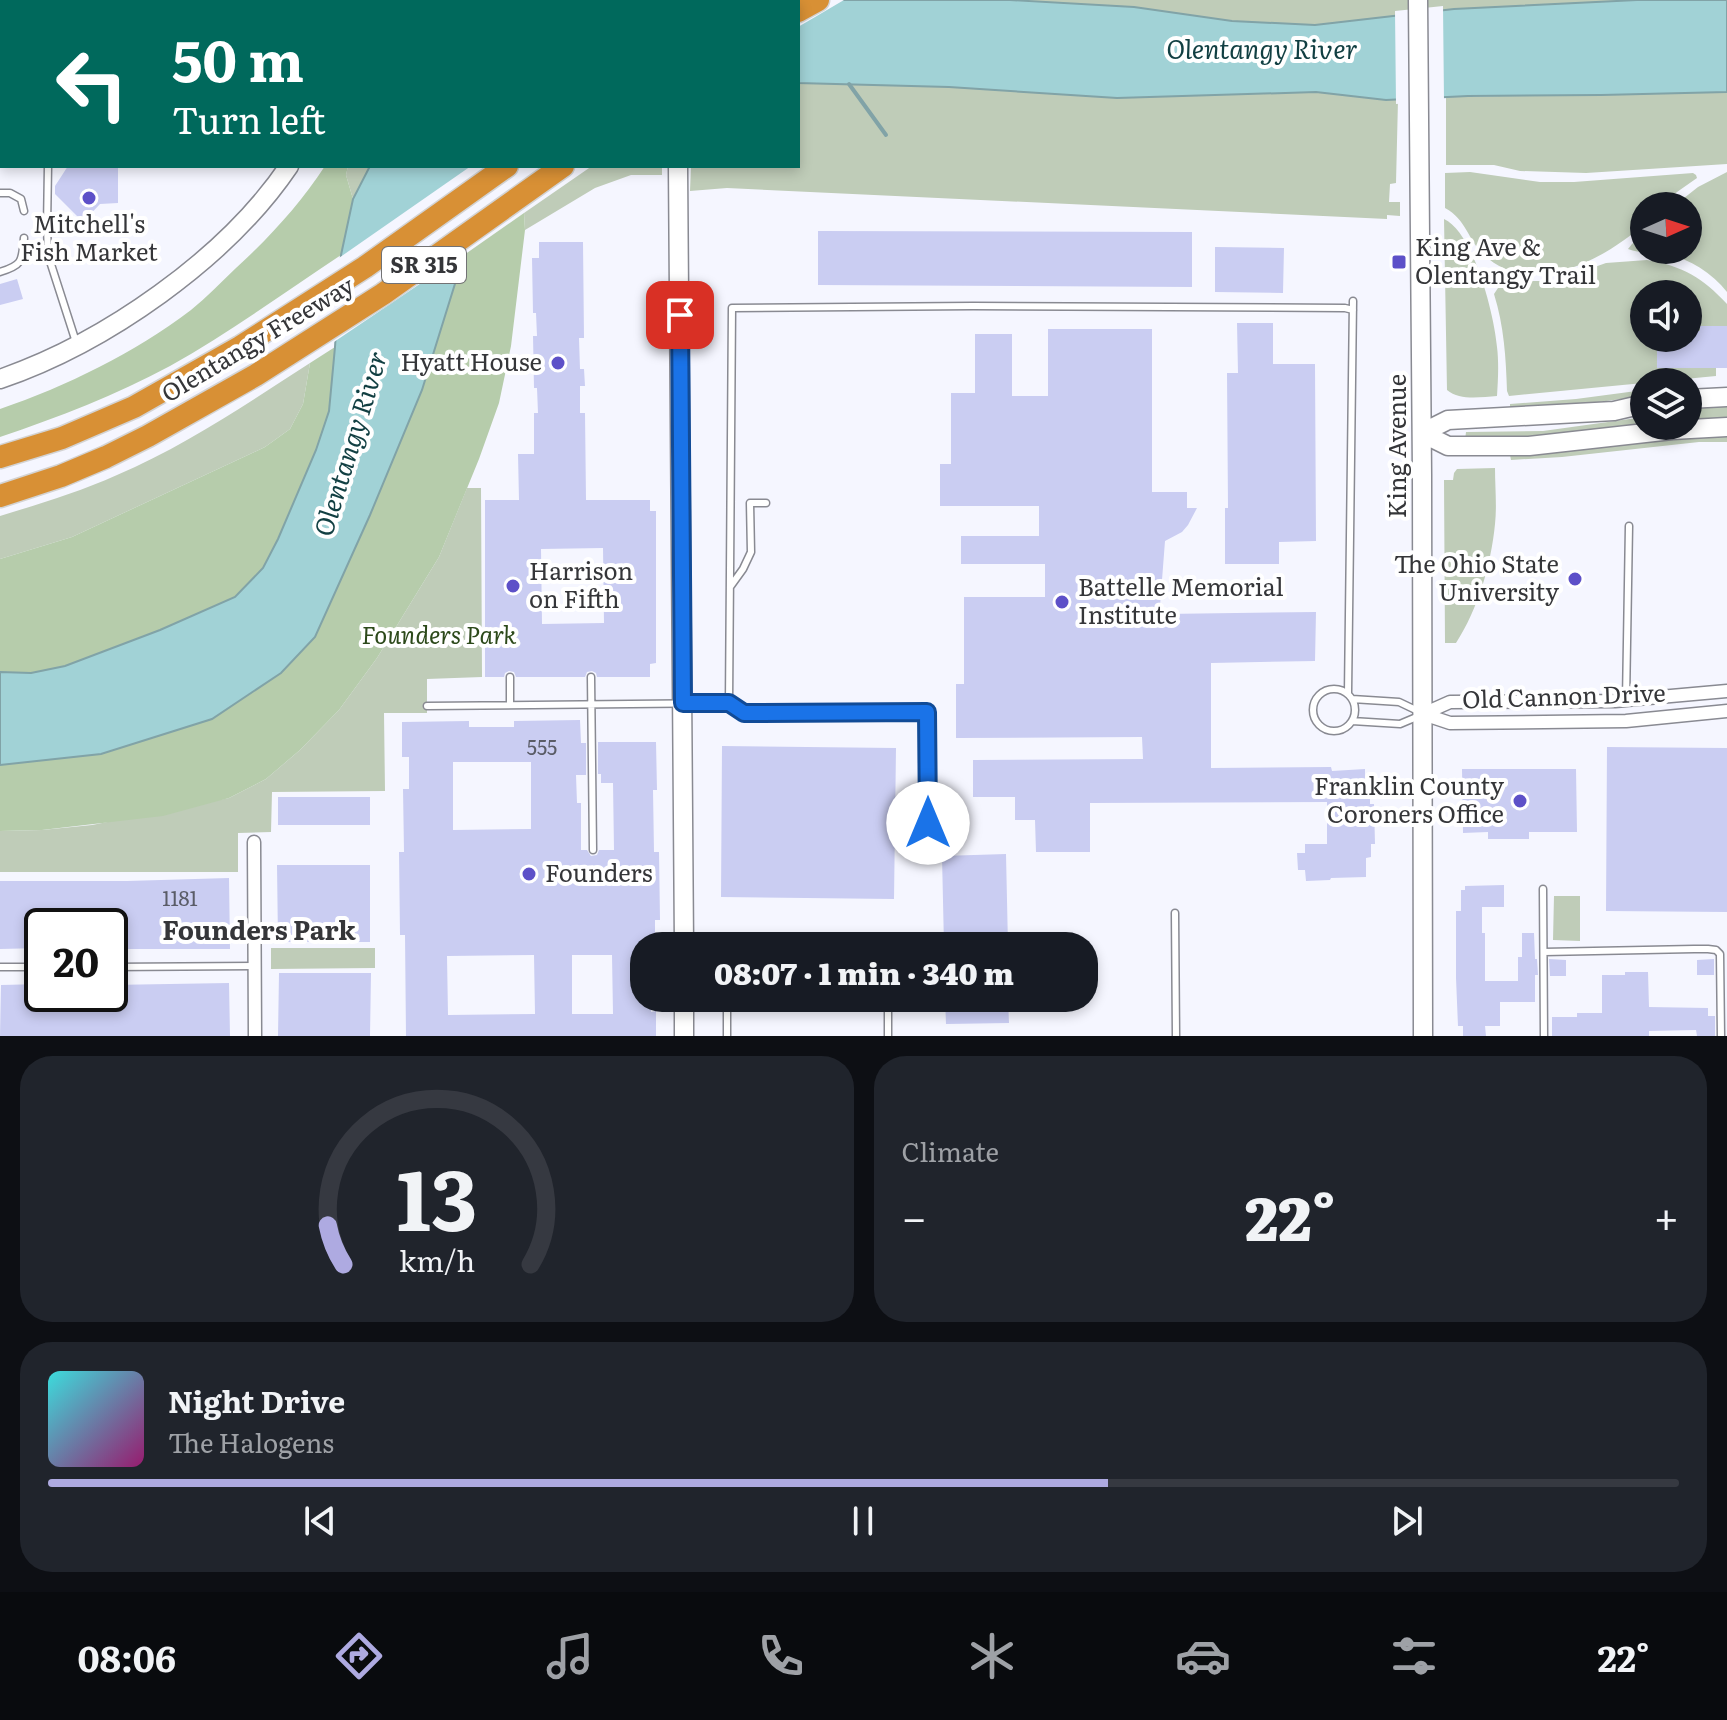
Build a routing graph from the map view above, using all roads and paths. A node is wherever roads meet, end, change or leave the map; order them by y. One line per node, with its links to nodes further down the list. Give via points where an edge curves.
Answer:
1 (818, 0): 3 (highway)
2 (1418, 0): 21 (street, King Avenue)
3 (800, 10)
4 (48, 168): 15 (lane, via 48,255)
5 (287, 168): 15 (street, via 235,230 170,286)
6 (504, 168): 22 (highway, Olentangy Freeway / SR 315, via 240,347 134,407)
7 (560, 168): 23 (highway, Olentangy Freeway / SR 315, via 282,359 134,443)
8 (678, 168): 32 (street)
9 (0, 193): 10 (lane, via 21,199)
10 (24, 211)
11 (24, 238): 12 (lane, via 20,263)
12 (0, 272)
13 (1353, 301): 14 (lane)
14 (1353, 310): 26 (lane, via 732,308); 30 (lane)
15 (77, 345): 16 (street)
16 (1, 378)
17 (1727, 397): 18 (street)
18 (1702, 398)
19 (1630, 407): 21 (street, via 1448,420)
20 (1727, 427): 21 (street, via 1529,446 1448,446)
21 (1422, 433): 38 (street, King Avenue)
22 (0, 457)
23 (0, 496)
24 (766, 503): 26 (lane, via 750,503 751,552)
25 (1629, 526): 31 (lane)
26 (730, 587): 33 (lane)
27 (510, 677): 35 (lane)
28 (591, 677): 34 (lane)
29 (1727, 691): 31 (street, Old Cannon Drive)
30 (1350, 696): 38 (lane, via 1399,702); 39 (lane, via 1356,712); 39 (lane, via 1327,690 1316,699 1313,712 1319,725 1331,731 1345,729)
31 (1626, 700): 38 (street, Old Cannon Drive, via 1450,702)
32 (683, 703): 33 (lane); 34 (lane); 45 (street)
33 (729, 703): 40 (lane, via 744,713 927,712)
34 (591, 704): 35 (lane); 42 (lane)
35 (510, 705): 36 (lane)
36 (427, 706)
37 (1727, 711): 38 (street, Old Cannon Drive, via 1588,722 1450,723)
38 (1423, 714): 39 (lane, via 1400,724); 59 (street, King Avenue)
39 (1352, 721)
40 (928, 823)
41 (254, 842): 47 (street)
42 (593, 850)
43 (1543, 889): 46 (lane)
44 (1175, 913): 58 (lane)
45 (684, 932)
46 (1544, 952): 60 (lane); 61 (lane, via 1716,950)
47 (255, 966): 50 (lane); 54 (street)
48 (0, 967): 49 (lane)
49 (24, 967)
50 (128, 967)
51 (684, 1012): 55 (street)
52 (727, 1012): 56 (lane)
53 (888, 1012): 57 (lane)
54 (255, 1036)
55 (684, 1036)
56 (727, 1036)
57 (888, 1036)
58 (1176, 1036)
59 (1423, 1036)
60 (1544, 1036)
61 (1721, 1036)

